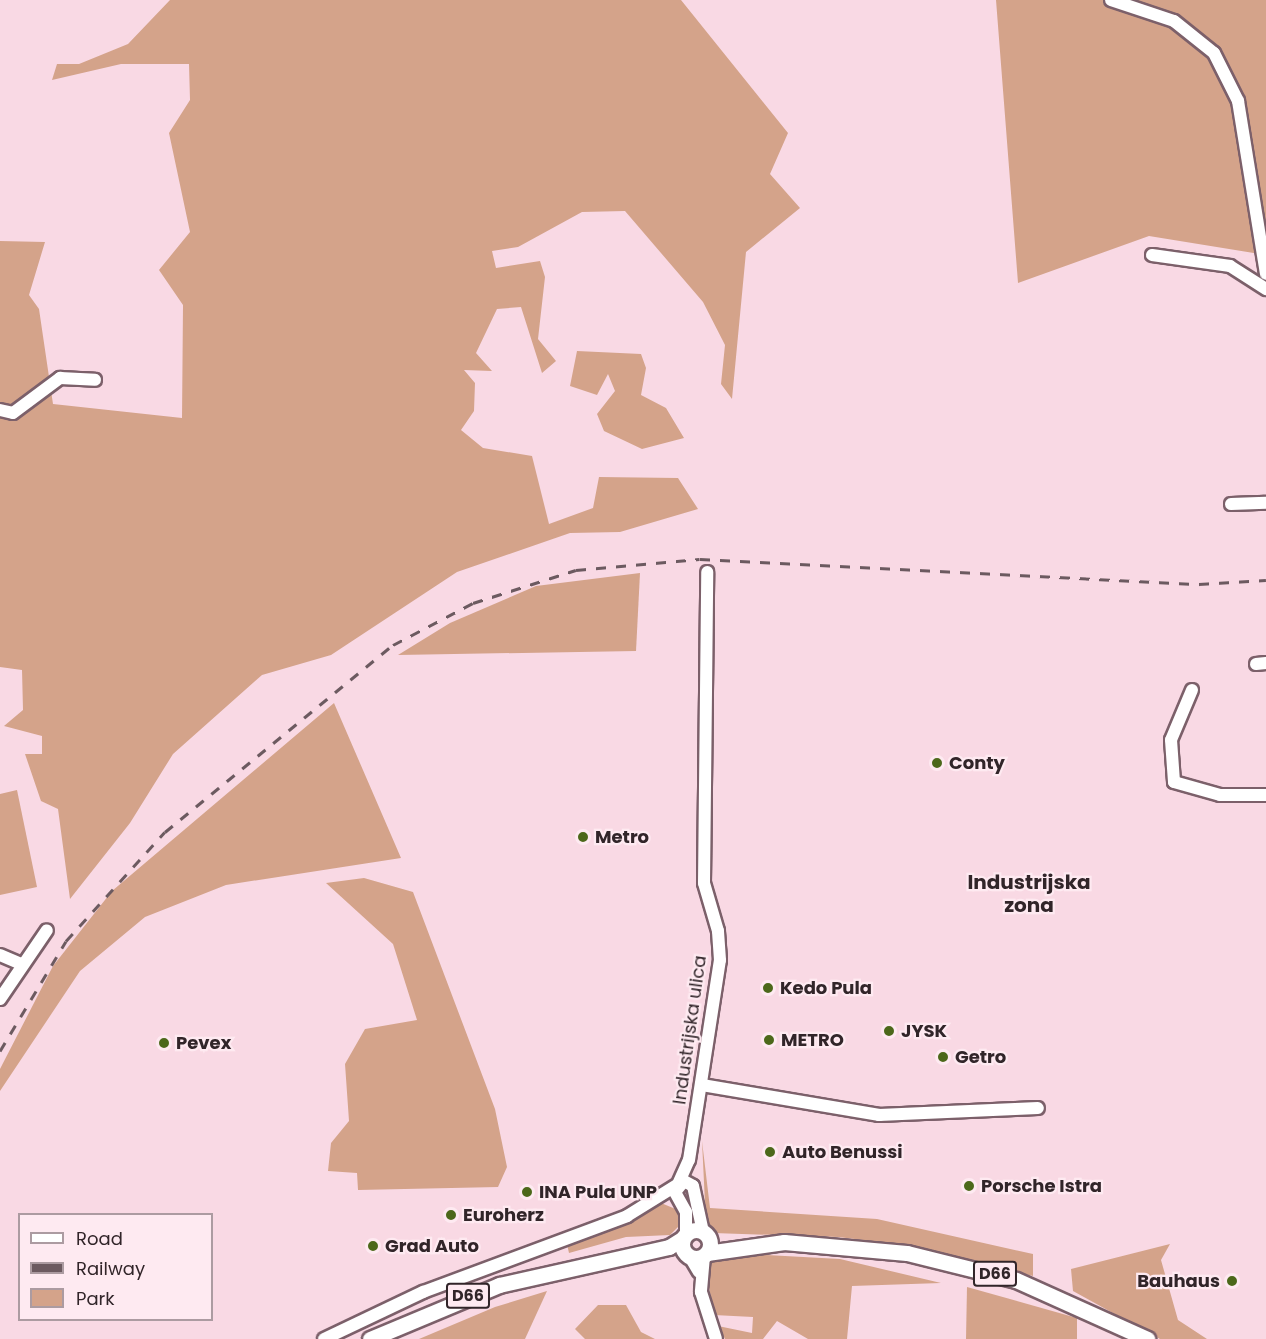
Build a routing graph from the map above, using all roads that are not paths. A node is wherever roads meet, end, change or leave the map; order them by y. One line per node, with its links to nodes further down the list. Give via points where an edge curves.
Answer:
1 (1111, 0): 3 (street, via 1174,21 1214,53 1238,101)
2 (1152, 255): 4 (street, via 1230,266)
3 (1266, 274)
4 (1266, 289)
5 (95, 380): 6 (street, via 60,378 13,412)
6 (0, 410)
7 (1266, 503): 8 (street)
8 (1231, 504)
9 (707, 572): 16 (street, Industrijska ulica, via 702,799 705,893 718,931 720,960)
10 (1192, 690): 11 (street, via 1171,740 1174,782 1220,795)
11 (1266, 795)
12 (47, 930): 14 (street)
13 (0, 955): 14 (street)
14 (21, 964): 15 (street)
15 (0, 999)
16 (702, 1085): 17 (street, via 879,1115); 18 (street, Industrijska ulica)
17 (1038, 1108)
18 (689, 1160): 19 (street, Industrijska ulica); 20 (street, Industrijska ulica)
19 (693, 1186): 20 (street); 21 (street, Industrijska ulica)
20 (678, 1188): 23 (street, via 686,1212); 24 (street, via 619,1220 423,1292)
21 (705, 1234): 22 (main road, D66); 23 (main road); 23 (main road, D66)
22 (748, 1243): 23 (main road, D66); 27 (main road, D66, via 832,1244 965,1266 1070,1300)
23 (689, 1249): 25 (main road, D66, via 500,1285); 26 (street)
24 (324, 1339)
25 (370, 1339)
26 (716, 1339)
27 (1147, 1339)

